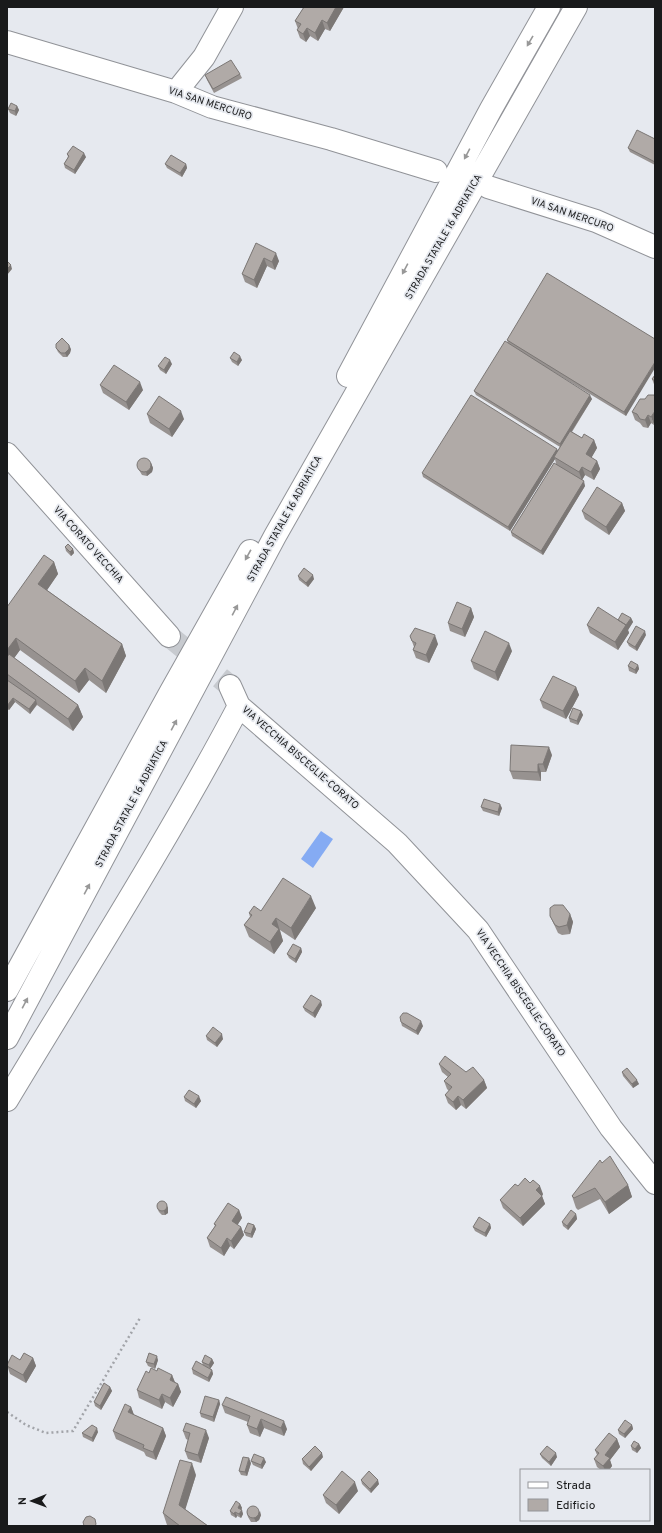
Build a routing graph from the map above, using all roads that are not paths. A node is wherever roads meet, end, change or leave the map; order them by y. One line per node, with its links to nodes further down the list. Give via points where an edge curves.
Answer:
1 (232, 7): 5 (main road, via 204,57)
2 (550, 7): 13 (main road, STRADA STATALE 16 ADRIATICA, one-way to 13, via 491,109 327,415)
3 (576, 7): 14 (main road, STRADA STATALE 16 ADRIATICA, one-way to 3, via 275,536)
4 (7, 42): 5 (main road, VIA SAN MERCURO)
5 (176, 92): 6 (main road, VIA SAN MERCURO, via 212,107)
6 (436, 171)
7 (488, 187): 8 (main road, VIA SAN MERCURO, via 596,221)
8 (655, 247)
9 (7, 454): 10 (main road, VIA CORATO VECCHIA)
10 (169, 636)
11 (230, 686): 12 (main road, VIA VECCHIA BISCEGLIE-CORATO)
12 (239, 706): 15 (main road, via 154,856); 16 (main road, VIA VECCHIA BISCEGLIE-CORATO, via 397,843 478,930 611,1128)
13 (7, 990)
14 (7, 1038)
15 (7, 1100)
16 (655, 1183)

